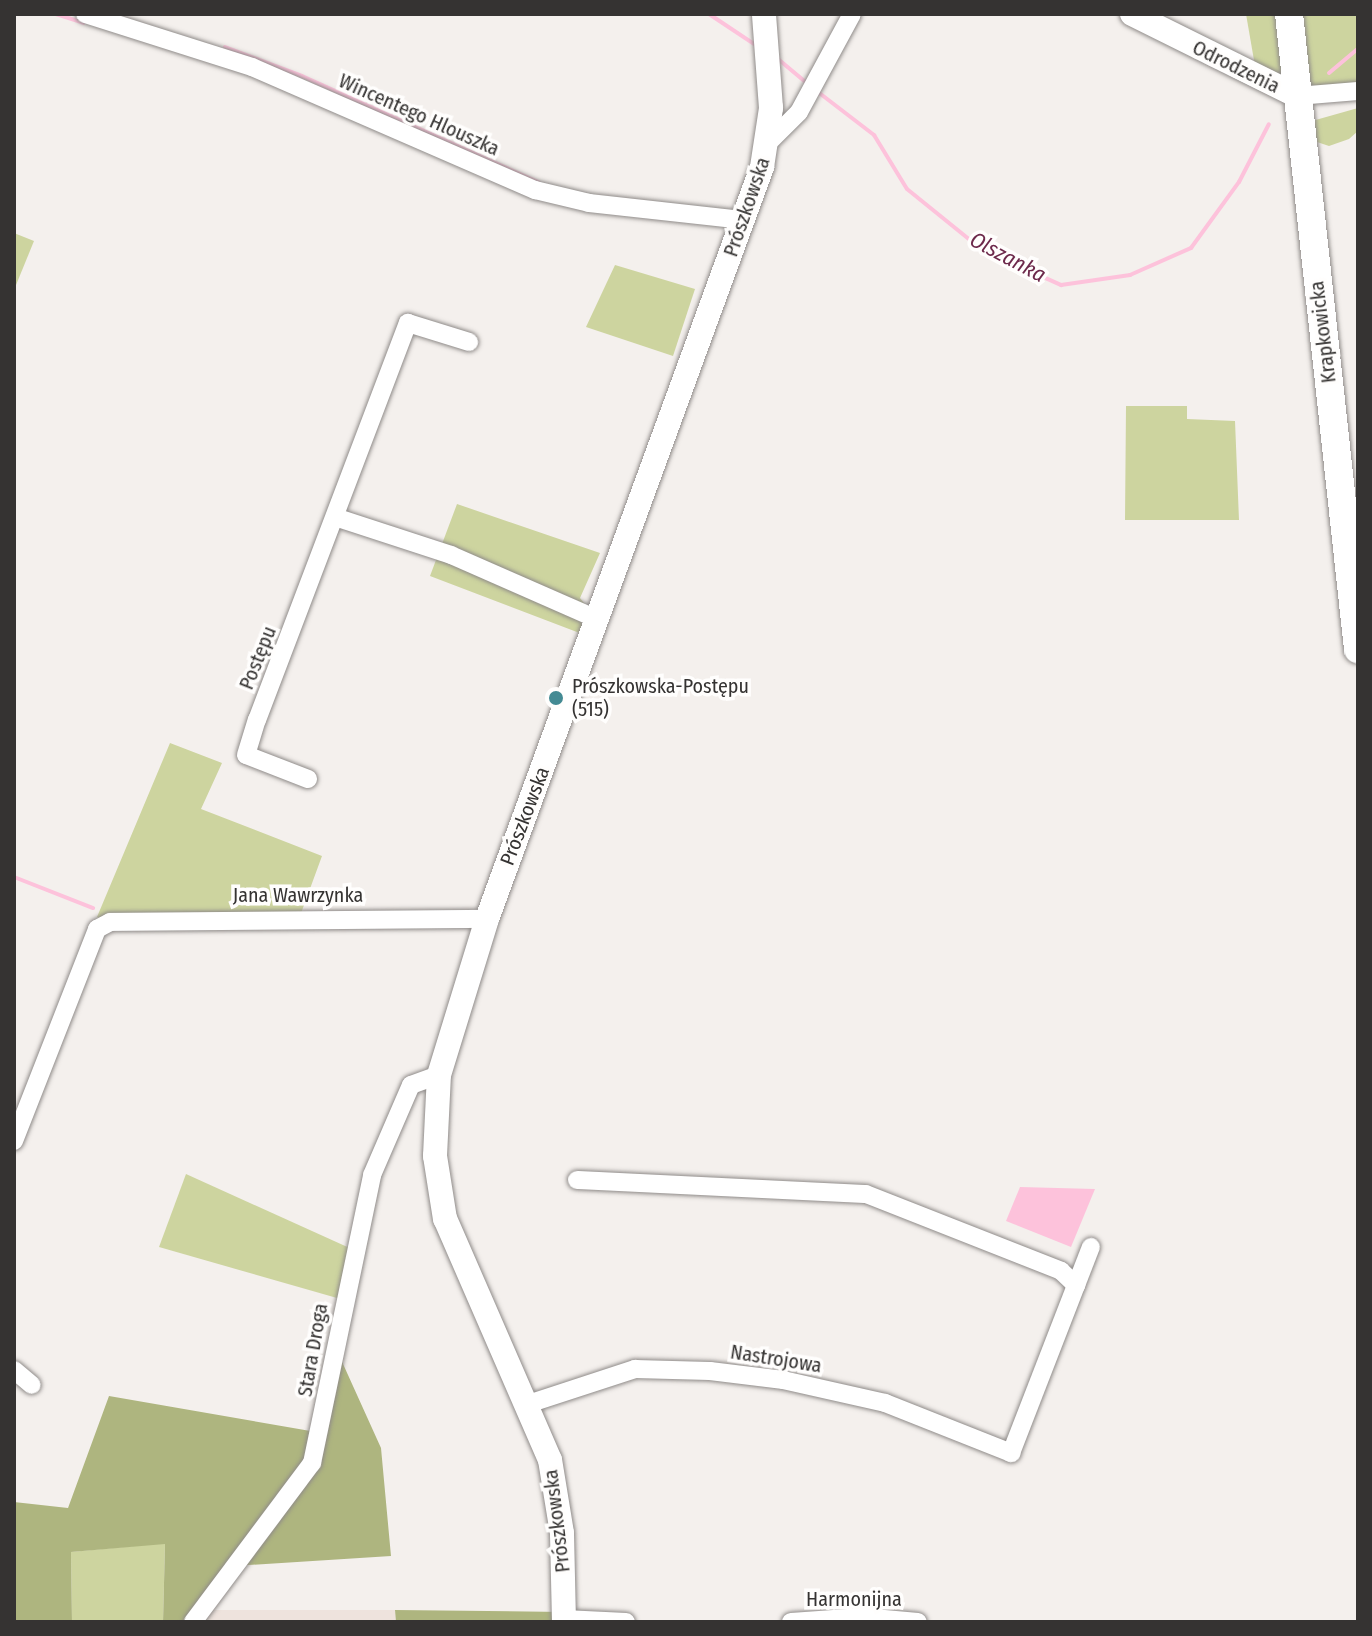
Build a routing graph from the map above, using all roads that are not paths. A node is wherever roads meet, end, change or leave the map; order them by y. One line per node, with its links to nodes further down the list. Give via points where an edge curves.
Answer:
1 (85, 14): 9 (street, Wincentego Hlouszka, via 239,62 535,190 589,203)
2 (764, 14): 8 (main road, Prószkowska, via 770,60)
3 (852, 14): 8 (street, via 809,95)
4 (1132, 14): 7 (main road, Odrodzenia)
5 (1289, 14): 7 (main road, Krapkowicka)
6 (1358, 91): 7 (street)
7 (1297, 96): 13 (main road, Krapkowicka)
8 (769, 142): 9 (main road, Prószkowska)
9 (744, 220): 12 (main road, Prószkowska)
10 (469, 342): 11 (street, Postępu, via 408,323)
11 (338, 518): 12 (street, via 451,555); 14 (street, Postępu, via 246,755)
12 (597, 619): 15 (main road, Prószkowska)
13 (1358, 649)
14 (308, 779)
15 (487, 919): 16 (main road, Prószkowska); 17 (street, Jana Wawrzynka, via 110,922 97,929)
16 (439, 1075): 23 (main road, Prószkowska, via 435,1156 445,1219 474,1295); 25 (street, Stara Droga, via 411,1085 372,1175 312,1463)
17 (14, 1141)
18 (577, 1180): 20 (street, via 866,1194 1061,1271)
19 (1091, 1247): 20 (street)
20 (1076, 1285): 23 (street, Nastrojowa, via 1011,1453 885,1403 710,1371 635,1369)
21 (14, 1370): 22 (street)
22 (32, 1385)
23 (528, 1404): 24 (main road, Prószkowska, via 556,1491)
24 (564, 1621): 26 (street)
25 (193, 1622)
26 (626, 1622)
27 (791, 1622): 28 (street, Harmonijna, via 862,1617)
28 (918, 1622)

